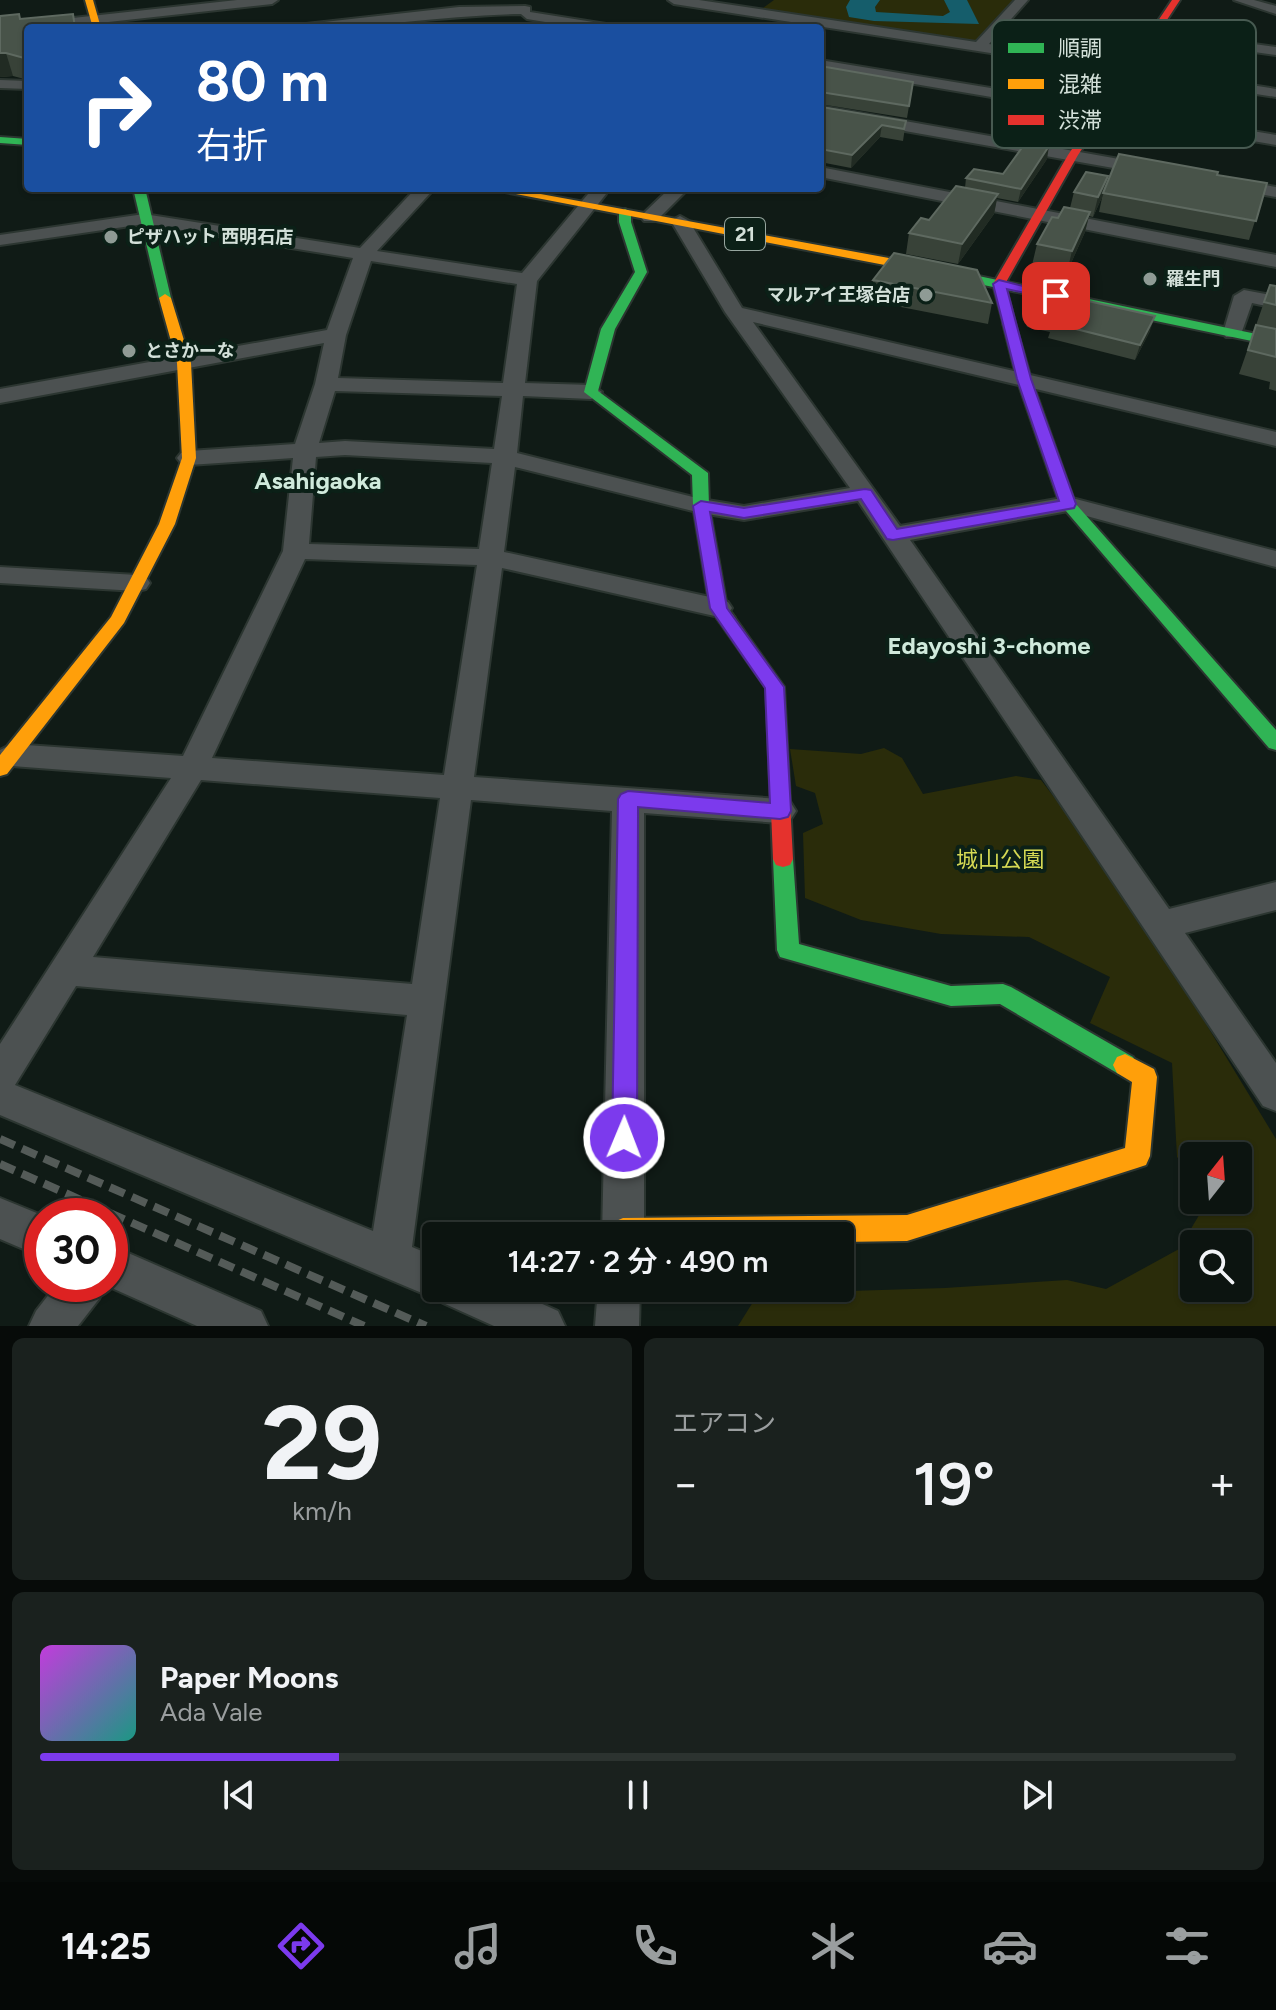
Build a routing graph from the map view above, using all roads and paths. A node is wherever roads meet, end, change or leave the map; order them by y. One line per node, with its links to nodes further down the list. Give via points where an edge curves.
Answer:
1 (89, 0): 17 (street)
2 (272, 0): 9 (street)
3 (384, 0): 16 (street)
4 (674, 0): 13 (street)
5 (767, 0): 13 (street)
6 (1022, 0): 14 (street)
7 (1176, 0): 15 (street)
8 (1240, 0): 11 (street)
9 (207, 8): 17 (street)
10 (529, 8): 12 (street); 18 (street)
11 (1276, 10)
12 (459, 12): 16 (street)
13 (749, 12): 20 (street)
14 (1004, 20)
15 (1162, 20)
16 (390, 23)
17 (96, 24)
18 (591, 24)
19 (24, 28): 21 (street)
20 (858, 29): 24 (street); 27 (street)
21 (0, 30)
22 (992, 33): 24 (street)
23 (1276, 37): 26 (street)
24 (979, 47): 25 (street)
25 (992, 49)
26 (1269, 50)
27 (827, 56): 30 (street)
28 (0, 84): 29 (street)
29 (24, 85)
30 (992, 89)
31 (1256, 90): 32 (street)
32 (1276, 93)
33 (824, 112): 37 (street)
34 (1256, 138): 36 (street)
35 (0, 140): 38 (street)
36 (1276, 140)
37 (992, 141)
38 (24, 142)
39 (1033, 148): 41 (street)
40 (1078, 148): 41 (street)
41 (1073, 155): 42 (street, via 1122,158); 52 (street)
42 (1166, 172)
43 (824, 173): 52 (street)
44 (1213, 181): 49 (street)
45 (140, 192): 54 (street)
46 (422, 192): 57 (street)
47 (540, 192): 50 (street, 21)
48 (676, 192): 53 (street)
49 (1276, 192)
50 (591, 196): 51 (street, 21); 59 (street)
51 (625, 212): 53 (street, 21); 70 (street, via 641,272 612,314)
52 (1037, 215): 58 (street); 60 (street)
53 (650, 217): 55 (street, 21)
54 (144, 219): 56 (street); 57 (street); 66 (street)
55 (680, 221): 60 (street, 21); 62 (street)
56 (0, 240)
57 (364, 254): 59 (street); 64 (street)
58 (1276, 261)
59 (527, 280): 69 (street)
60 (999, 284): 63 (street, 21); 67 (street)
61 (1276, 302): 63 (street, via 1244,296)
62 (735, 312): 67 (street); 76 (street)
63 (1233, 333): 65 (street, 21)
64 (336, 335): 66 (street); 68 (street)
65 (1276, 342)
66 (184, 363): 71 (street); 75 (street)
67 (1024, 379): 72 (street); 77 (street)
68 (326, 384): 69 (street); 73 (street)
69 (514, 389): 70 (street); 74 (street)
70 (591, 392): 78 (street, via 700,473)
71 (0, 396)
72 (1276, 439)
73 (305, 450): 74 (street); 75 (street); 80 (street)
74 (505, 457): 78 (street); 81 (street)
75 (189, 458): 84 (street, via 167,524)
76 (865, 493): 78 (street, via 744,513); 79 (street)
77 (1068, 504): 79 (street); 82 (street); 86 (street)
78 (701, 506): 85 (street)
79 (893, 535): 93 (street)
80 (296, 551): 81 (street); 88 (street)
81 (490, 557): 85 (street); 89 (street)
82 (1276, 559)
83 (0, 575): 84 (street)
84 (137, 583): 87 (street, via 118,619)
85 (719, 608): 91 (street, via 775,687)
86 (1276, 743)
87 (6, 762): 88 (street)
88 (192, 769): 89 (street); 94 (street)
89 (455, 787): 90 (street); 95 (street)
90 (628, 799): 91 (street); 100 (street)
91 (780, 811): 102 (street, via 788,950 951,996 1003,994 1145,1077 1137,1156 907,1228)
92 (1276, 896): 93 (street)
93 (1159, 926): 97 (street)
94 (68, 970): 95 (street); 96 (street)
95 (426, 1001): 103 (street)
96 (0, 1077)
97 (1276, 1094)
98 (0, 1097): 103 (street)
99 (0, 1218): 101 (street)
100 (623, 1222)
101 (24, 1228)
102 (854, 1229)
103 (390, 1257): 104 (street)
104 (422, 1272)
105 (128, 1274): 110 (street)
106 (70, 1302): 109 (street)
107 (489, 1302): 111 (street)
108 (618, 1302): 112 (street)
109 (51, 1326)
110 (246, 1326)
111 (543, 1326)
112 (617, 1326)

